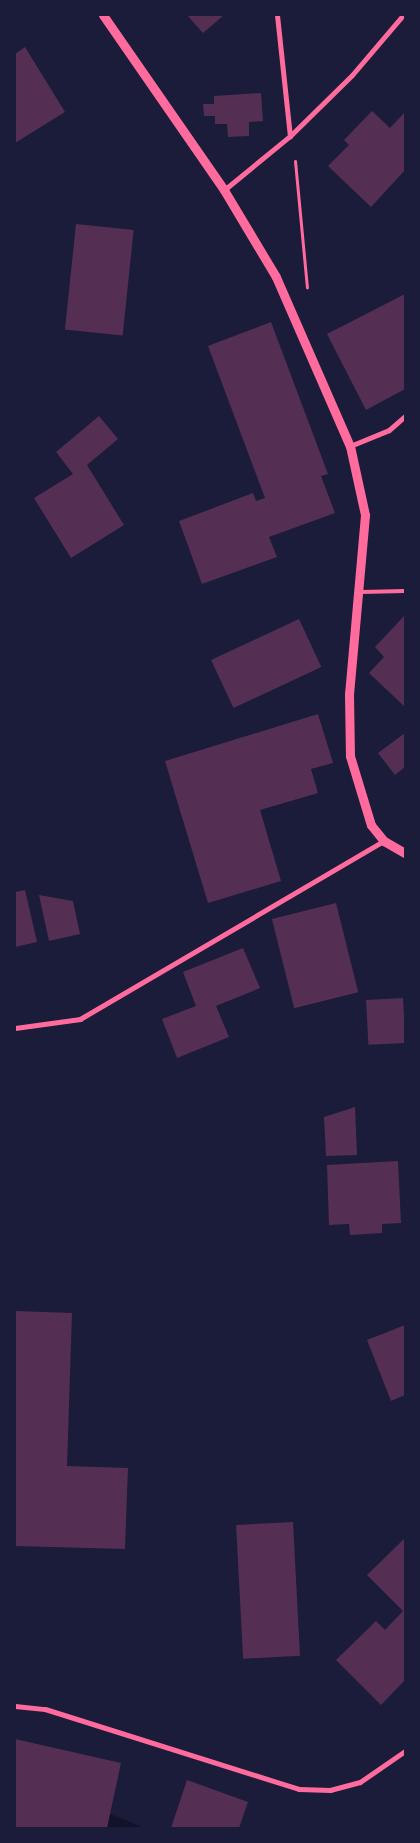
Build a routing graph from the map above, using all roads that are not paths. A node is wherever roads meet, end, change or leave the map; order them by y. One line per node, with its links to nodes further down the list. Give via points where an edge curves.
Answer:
1 (103, 15): 5 (street)
2 (277, 15): 4 (street)
3 (402, 15): 4 (street, via 352,75)
4 (290, 136): 5 (street)
5 (224, 190): 7 (street, via 301,329)
6 (405, 416): 7 (street, via 390,430)
7 (350, 446): 9 (street, via 365,515)
8 (405, 591): 9 (lane)
9 (361, 592): 10 (street, via 349,694 350,756 364,808)
10 (384, 841): 11 (street); 12 (street, via 80,1019)
11 (405, 853)
12 (15, 1028)
13 (15, 1706): 14 (street, via 45,1709 299,1789 330,1790 360,1782)
14 (405, 1752)

